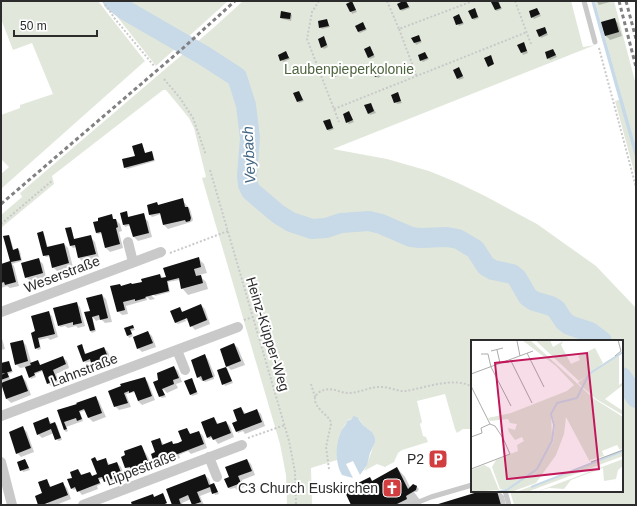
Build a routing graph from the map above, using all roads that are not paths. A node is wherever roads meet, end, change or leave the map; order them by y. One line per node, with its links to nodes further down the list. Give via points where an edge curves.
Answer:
1 (584, 1): 2 (lane)
2 (595, 42)
3 (128, 242): 5 (street)
4 (161, 252): 5 (street, Weserstraße)
5 (133, 262): 6 (street, Weserstraße)
6 (1, 312)
7 (238, 327): 8 (street, Lahnstraße)
8 (177, 350): 9 (street); 10 (street, Lahnstraße)
9 (185, 370)
10 (1, 416)
11 (243, 442): 12 (street, Lippestraße)
12 (210, 457): 14 (street); 19 (street, Lippestraße)
13 (1, 462): 15 (street)
14 (217, 477)
15 (3, 479): 18 (street)
16 (471, 485): 20 (lane)
17 (505, 492): 21 (lane)
18 (12, 505)
19 (83, 505)
20 (411, 505)
21 (509, 505)

